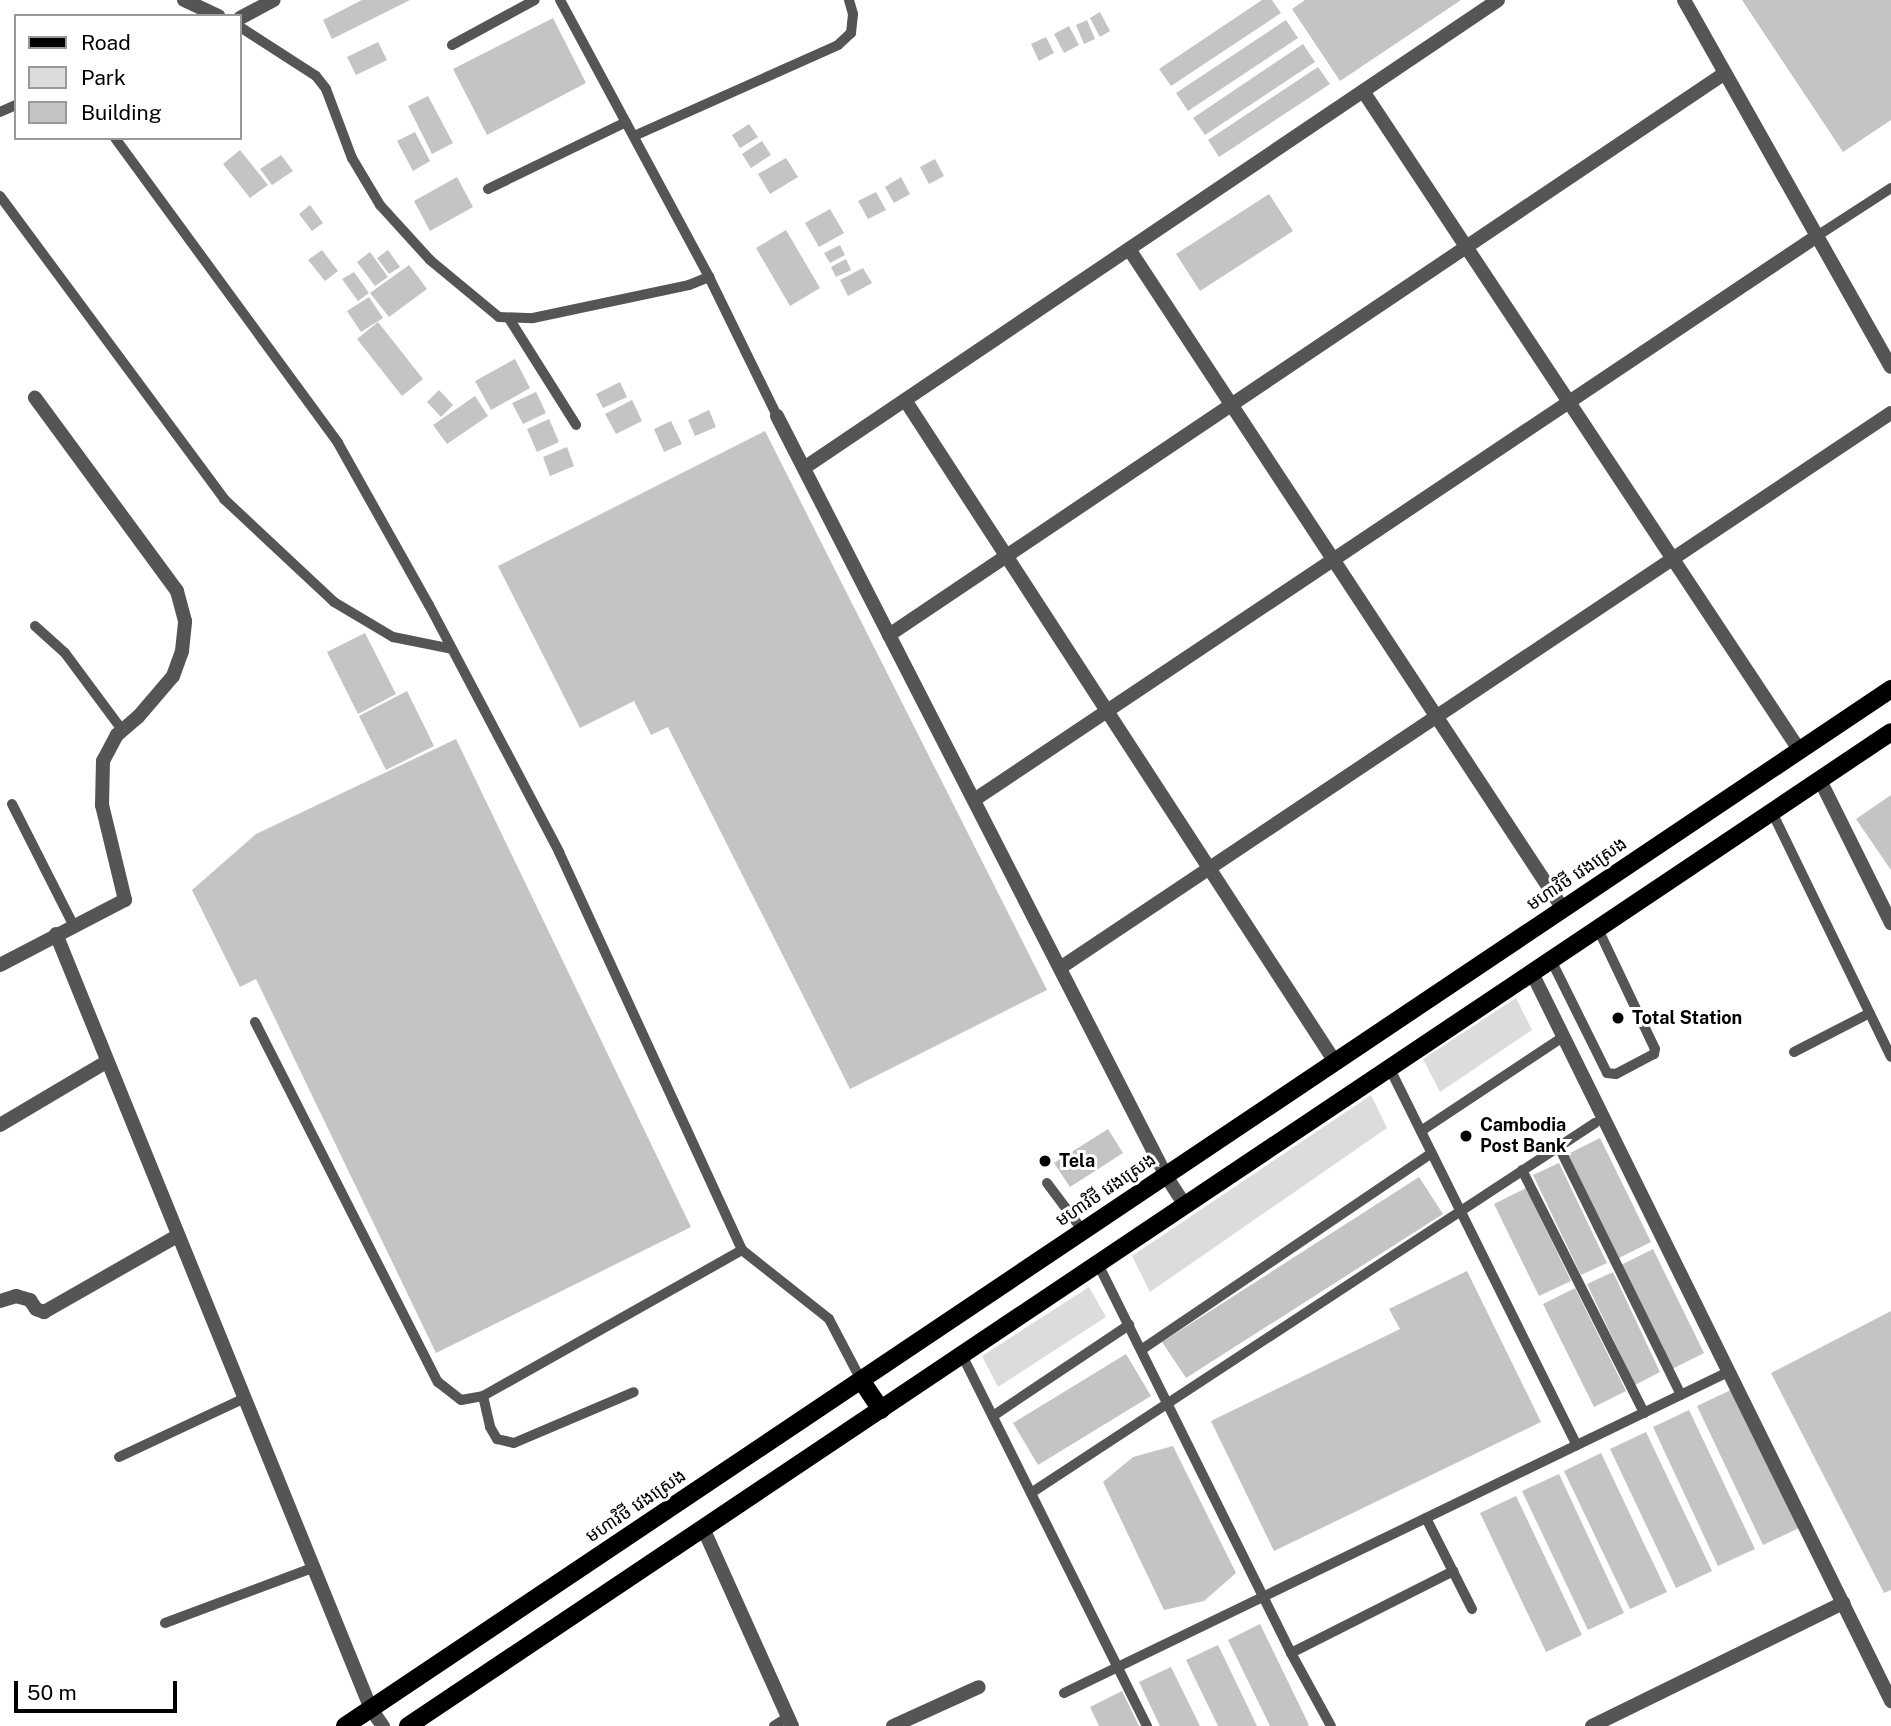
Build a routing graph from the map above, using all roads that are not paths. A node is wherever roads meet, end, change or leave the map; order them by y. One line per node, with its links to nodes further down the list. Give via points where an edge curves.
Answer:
1 (184, 0): 8 (street)
2 (274, 0): 9 (street)
3 (535, 0): 11 (lane)
4 (560, 0): 14 (lane)
5 (849, 0): 15 (lane, via 851,33 838,45)
6 (1498, 0): 13 (street)
7 (1684, 0): 12 (street)
8 (214, 14)
9 (242, 17)
10 (242, 28): 24 (lane, via 316,76 326,89 352,158 380,205 429,260 499,317)
11 (452, 45)
12 (1725, 73): 20 (street); 21 (street)
13 (1363, 91): 21 (street); 22 (street)
14 (626, 122): 15 (lane); 18 (lane)
15 (634, 136): 23 (lane)
16 (115, 140): 39 (lane, via 338,443)
17 (1891, 188): 20 (lane)
18 (488, 189)
19 (0, 196): 39 (lane, via 224,499 334,601 393,637)
20 (1817, 236): 25 (street); 28 (street)
21 (1466, 247): 28 (street); 29 (street)
22 (1129, 249): 27 (street); 29 (street)
23 (709, 276): 24 (lane, via 689,285); 31 (lane)
24 (510, 320): 32 (lane)
25 (1891, 367)
26 (35, 398): 43 (street, via 177,591 184,621 182,651 173,676)
27 (905, 400): 33 (street); 34 (street)
28 (1569, 402): 35 (street); 36 (street)
29 (1231, 405): 34 (street); 36 (street)
30 (1891, 413): 35 (street)
31 (777, 416): 33 (street)
32 (576, 425)
33 (804, 468): 38 (street)
34 (1006, 556): 38 (street); 41 (street)
35 (1673, 559): 42 (street); 45 (street)
36 (1332, 561): 41 (street); 42 (street)
37 (35, 626): 43 (lane, via 65,653)
38 (889, 635): 47 (street)
39 (452, 649): 80 (lane, via 559,852)
40 (1891, 689): 45 (main road, មហាវិថី វេងស្រេង)
41 (1107, 711): 47 (street); 50 (street)
42 (1434, 718): 50 (street); 51 (street)
43 (123, 730): 53 (street, via 103,761 102,805 125,900)
44 (1891, 732): 46 (main road)
45 (1800, 751): 51 (main road, មហាវិថី វេងស្រេង)
46 (1820, 780): 49 (main road); 52 (street)
47 (974, 800): 58 (street)
48 (12, 804): 53 (lane)
49 (1772, 812): 54 (main road); 60 (lane)
50 (1209, 868): 58 (street); 66 (street)
51 (1563, 909): 66 (main road, មហាវិថី វេងស្រេង)
52 (1891, 923)
53 (74, 926): 55 (street)
54 (1598, 929): 56 (main road); 56 (lane, via 1656,1049 1654,1054 1616,1074 1607,1073)
55 (56, 934): 57 (street); 65 (street)
56 (1551, 960): 59 (main road)
57 (2, 961)
58 (1059, 968): 74 (street)
59 (1532, 973): 62 (street); 67 (main road)
60 (1870, 1013): 63 (lane); 64 (lane)
61 (255, 1022): 90 (lane, via 438,1381 461,1400)
62 (1563, 1037): 70 (lane); 104 (street)
63 (1794, 1052)
64 (1891, 1057)
65 (106, 1062): 69 (street); 79 (street)
66 (1335, 1062): 74 (main road, មហាវិថី វេងស្រេង)
67 (1390, 1069): 70 (lane); 76 (main road)
68 (1595, 1123): 71 (lane)
69 (0, 1125)
70 (1421, 1131): 72 (lane)
71 (1559, 1147): 73 (lane); 89 (lane)
72 (1432, 1153): 77 (lane); 84 (lane)
73 (1522, 1170): 77 (lane); 94 (lane)
74 (1166, 1176): 76 (street); 78 (main road, មហាវិថី វេងស្រេង)
75 (1047, 1183): 78 (lane)
76 (1185, 1205): 81 (main road)
77 (1460, 1211): 92 (lane); 96 (lane)
78 (1083, 1231): 87 (main road, មហាវិថី វេងស្រេង)
79 (177, 1236): 82 (street, via 44,1312 30,1300); 91 (street)
80 (742, 1250): 87 (lane, via 829,1319); 90 (lane)
81 (1098, 1264): 83 (lane); 85 (main road)
82 (0, 1301)
83 (1129, 1325): 84 (lane); 95 (lane)
84 (1141, 1350): 92 (lane)
85 (962, 1355): 93 (main road); 95 (lane)
86 (1724, 1374): 89 (lane)
87 (861, 1380): 93 (main road); 112 (main road, មហាវិថី វេងស្រេង)
88 (634, 1392): 90 (lane, via 514,1443 497,1439)
89 (1681, 1395): 94 (lane)
90 (484, 1396)
91 (244, 1398): 97 (lane); 101 (street)
92 (1167, 1403): 98 (lane); 103 (lane)
93 (881, 1410): 100 (main road)
94 (1644, 1413): 96 (lane)
95 (993, 1416): 98 (lane)
96 (1577, 1445): 99 (lane)
97 (119, 1457)
98 (1031, 1493): 108 (lane)
99 (1426, 1518): 102 (lane); 103 (lane)
100 (703, 1528): 113 (street); 116 (main road)
101 (315, 1567): 106 (lane); 112 (street)
102 (1453, 1571): 105 (lane); 107 (lane)
103 (1264, 1597): 107 (lane); 108 (lane)
104 (1843, 1603): 111 (street); 121 (street)
105 (1472, 1609)
106 (165, 1623)
107 (1291, 1653): 120 (lane)
108 (1118, 1668): 110 (lane); 119 (lane)
109 (979, 1687): 118 (street)
110 (1064, 1693)
111 (1891, 1701)
112 (371, 1709): 114 (main road, មហាវិថី វេងស្រេង); 115 (street)
113 (790, 1721): 117 (lane)
114 (345, 1726)
115 (383, 1726)
116 (408, 1726)
117 (774, 1726)
118 (893, 1726)
119 (1147, 1726)
120 (1331, 1726)
121 (1592, 1726)

